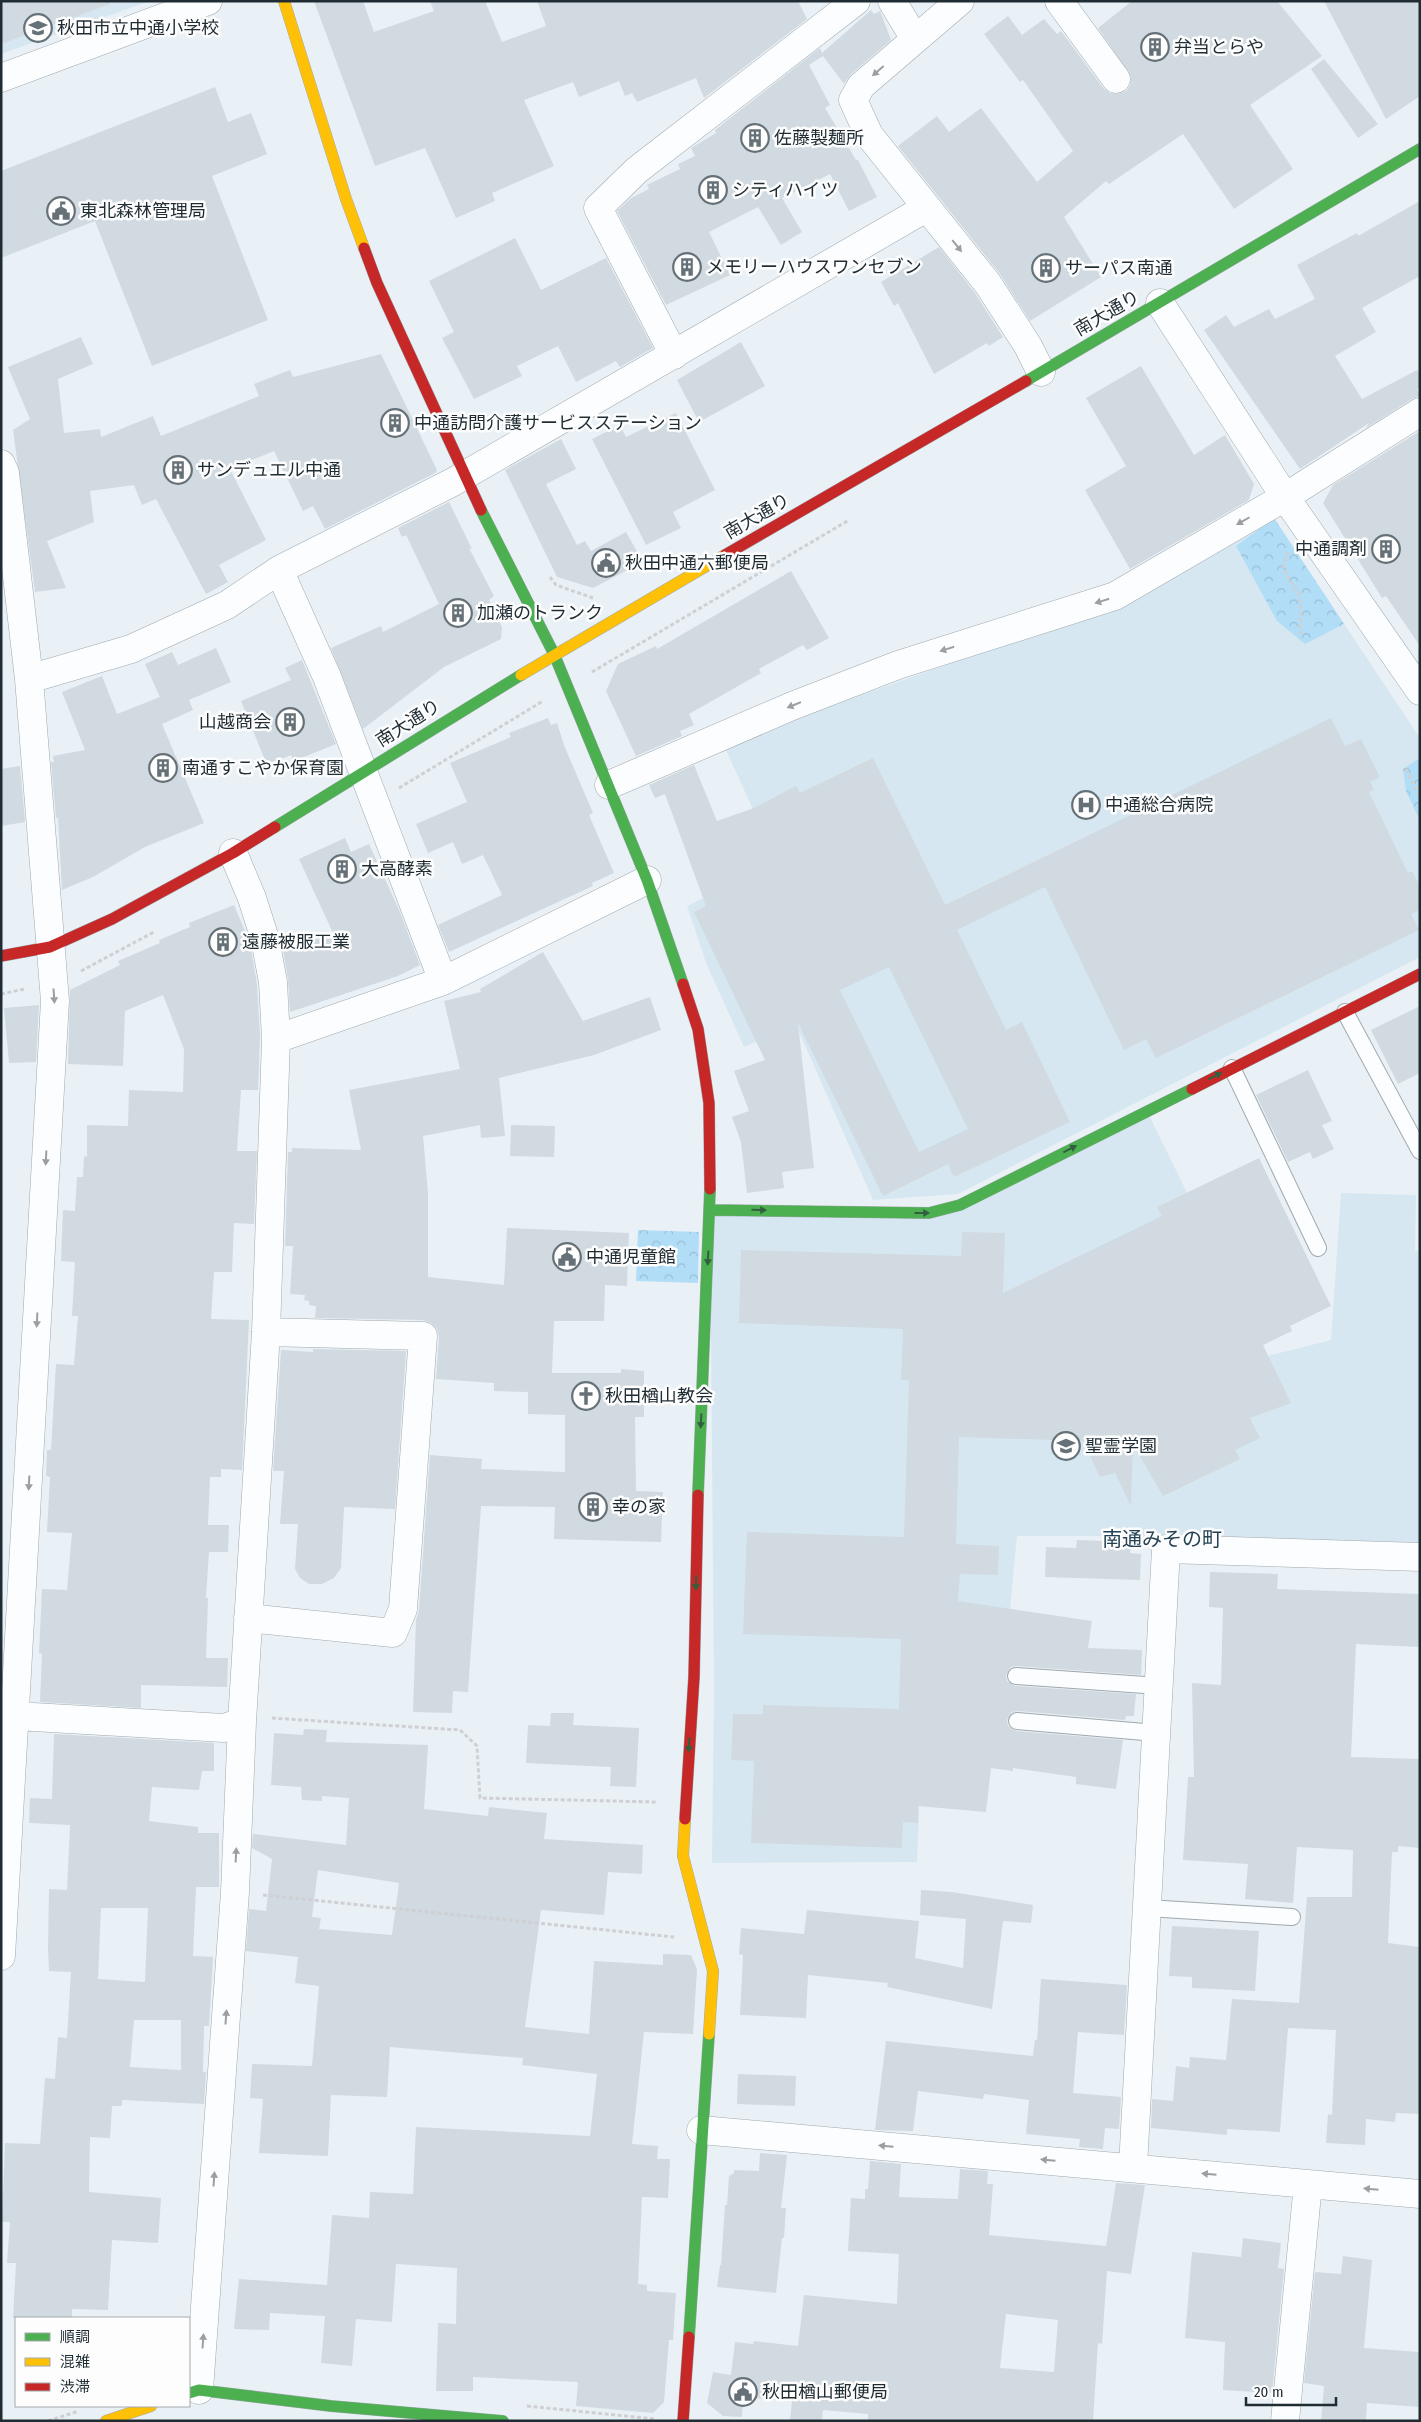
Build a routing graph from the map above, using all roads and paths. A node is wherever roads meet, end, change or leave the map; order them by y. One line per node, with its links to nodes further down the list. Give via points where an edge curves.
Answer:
1 (208, 1): 8 (street)
2 (284, 1): 17 (street, via 346,199 377,283)
3 (856, 1): 13 (street, via 637,170 598,208)
4 (892, 1): 7 (street)
5 (960, 1): 7 (street)
6 (1059, 1): 9 (street)
7 (915, 39): 11 (street, one-way to 11, via 861,86 853,100 869,135)
8 (1, 78)
9 (1116, 79)
10 (1420, 149): 12 (street, 南大通り)
11 (926, 208): 13 (street); 14 (street, one-way to 14, via 988,284)
12 (1160, 303): 14 (street, 南大通り); 18 (street)
13 (674, 355): 17 (street)
14 (1041, 372): 25 (street, 南大通り)
15 (1420, 412): 18 (street)
16 (1, 464): 26 (street, via 5,473)
17 (464, 475): 21 (street); 25 (street)
18 (1285, 497): 28 (street); 31 (street, one-way to 31, via 1115,596 898,664)
19 (850, 519): 27 (path)
20 (1290, 549): 24 (path, via 1283,565 1299,593)
21 (279, 570): 26 (street, via 227,605 131,649); 30 (street, via 327,677)
22 (546, 571): 23 (path, via 556,585)
23 (592, 598)
24 (1300, 638)
25 (554, 654): 27 (street); 30 (street, 南大通り)
26 (29, 679): 37 (street)
27 (568, 686): 31 (street); 33 (path)
28 (1420, 691)
29 (1406, 769): 32 (path)
30 (363, 771): 33 (street); 34 (street, 南大通り)
31 (609, 785): 35 (street)
32 (1420, 796)
33 (375, 802): 40 (street)
34 (234, 853): 37 (street, 南大通り, via 112,919); 44 (street, via 265,939 273,982)
35 (647, 880): 40 (street); 47 (street, via 698,1029 709,1104)
36 (160, 929): 41 (path, via 110,958)
37 (50, 948): 38 (street, 南大通り); 41 (street)
38 (1, 956)
39 (1420, 974): 43 (street)
40 (443, 981): 44 (street)
41 (53, 984): 42 (path); 54 (street, one-way to 54, via 55,1001)
42 (1, 994)
43 (1345, 1012): 45 (street); 46 (lane)
44 (276, 1038): 49 (street)
45 (1232, 1068): 47 (street, one-way to 45, via 929,1213 960,1205); 48 (lane)
46 (1420, 1151)
47 (710, 1210): 58 (street, one-way to 58, via 699,1455 694,1677)
48 (1318, 1248)
49 (266, 1332): 51 (street); 51 (street, via 423,1336 403,1609 393,1633)
50 (1420, 1557): 53 (street, via 1166,1549)
51 (248, 1618): 56 (street)
52 (1016, 1676): 53 (lane)
53 (1159, 1686): 57 (street)
54 (8, 1717): 56 (street, via 224,1728); 63 (street)
55 (1017, 1721): 57 (lane)
56 (242, 1722): 58 (path, via 263,1717 460,1730 477,1746 480,1798); 59 (street, one-way to 56)
57 (1156, 1733): 60 (street)
58 (685, 1803): 62 (street, via 683,1856 687,1879)
59 (235, 1892): 62 (path); 68 (street, one-way to 59)
60 (1147, 1908): 61 (lane); 65 (street)
61 (1292, 1917)
62 (708, 1940): 64 (street, via 713,1971)
63 (1, 1956)
64 (701, 2130): 65 (street, one-way to 64); 75 (street)
65 (1133, 2167): 66 (street, one-way to 65)
66 (1308, 2184): 67 (street, one-way to 66); 76 (street)
67 (1420, 2194)
68 (194, 2391): 71 (street)
69 (148, 2407): 73 (street)
70 (81, 2411): 72 (path)
71 (305, 2412): 74 (street)
72 (48, 2421)
73 (106, 2421)
74 (504, 2421)
75 (683, 2421)
76 (1285, 2421)

